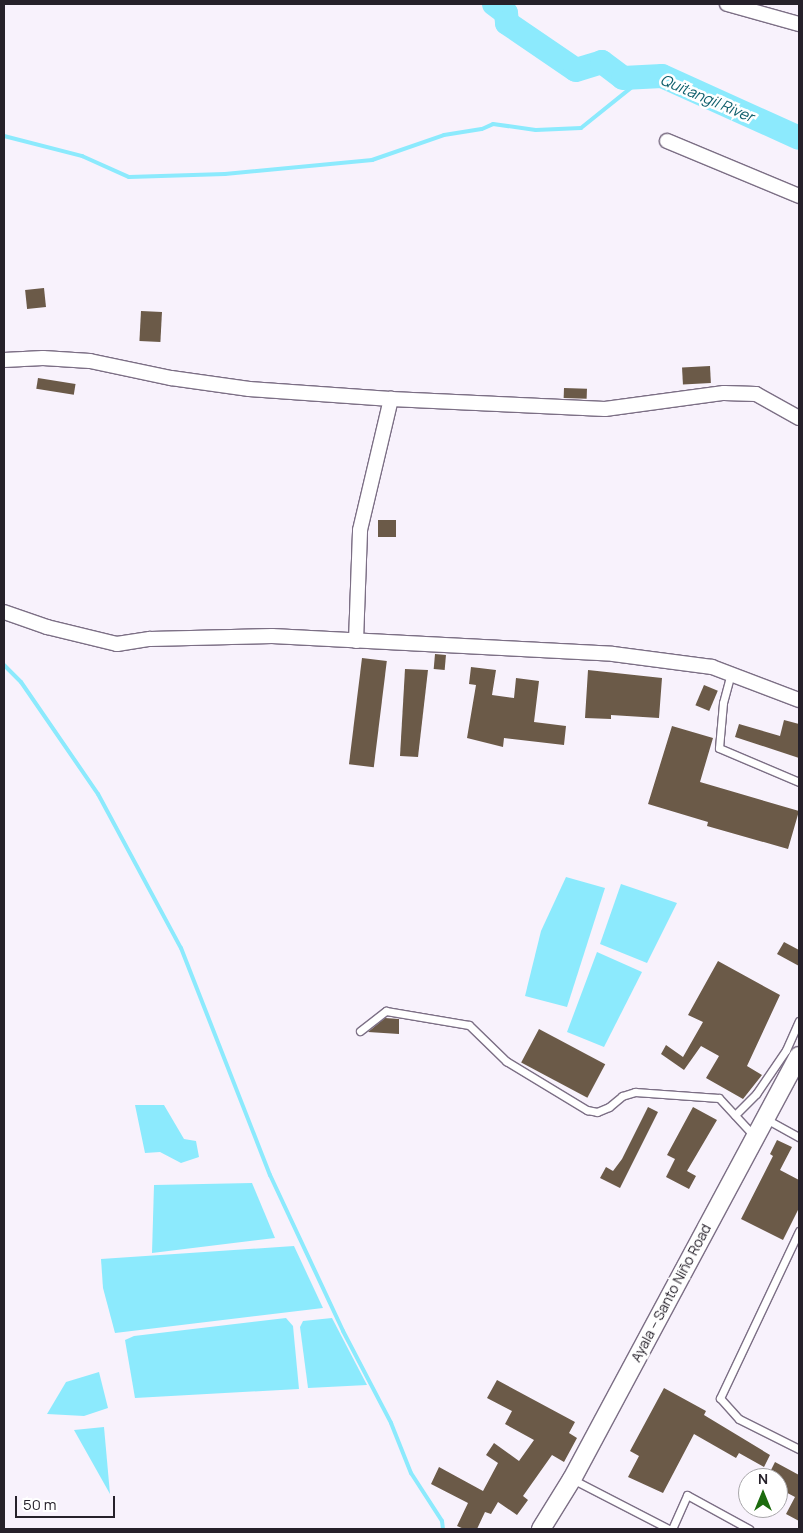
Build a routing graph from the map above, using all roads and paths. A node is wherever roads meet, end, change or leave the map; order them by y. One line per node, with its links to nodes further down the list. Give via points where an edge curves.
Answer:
1 (727, 4): 2 (street)
2 (799, 24)
3 (668, 141): 4 (street)
4 (799, 196)
5 (4, 360): 6 (street, via 43,358 90,362 249,390)
6 (391, 399): 7 (street, via 605,409 724,393 756,394); 9 (street, via 360,530)
7 (799, 418)
8 (4, 612): 9 (street, via 117,644 150,639 228,637)
9 (356, 641): 10 (street, via 613,654 712,667)
10 (731, 673): 11 (street); 12 (lane, via 723,703 720,748)
11 (799, 700)
12 (799, 782)
13 (799, 1022): 16 (lane, via 786,1050 756,1094)
14 (360, 1031): 16 (lane, via 386,1011 445,1019 469,1025 506,1061 587,1110 597,1112 622,1096 635,1092 720,1098)
15 (799, 1056): 17 (street, Ayala – Santo Niño Road)
16 (735, 1115): 18 (lane)
17 (766, 1119): 18 (street, Ayala – Santo Niño Road); 19 (lane)
18 (755, 1137): 22 (street, Ayala – Santo Niño Road)
19 (799, 1137)
20 (799, 1231): 21 (lane, via 720,1398 739,1419)
21 (799, 1449)
22 (572, 1479): 23 (street, Ayala – Santo Niño Road); 24 (lane)
23 (541, 1529)
24 (670, 1529): 25 (lane, via 687,1496)
25 (749, 1529)

